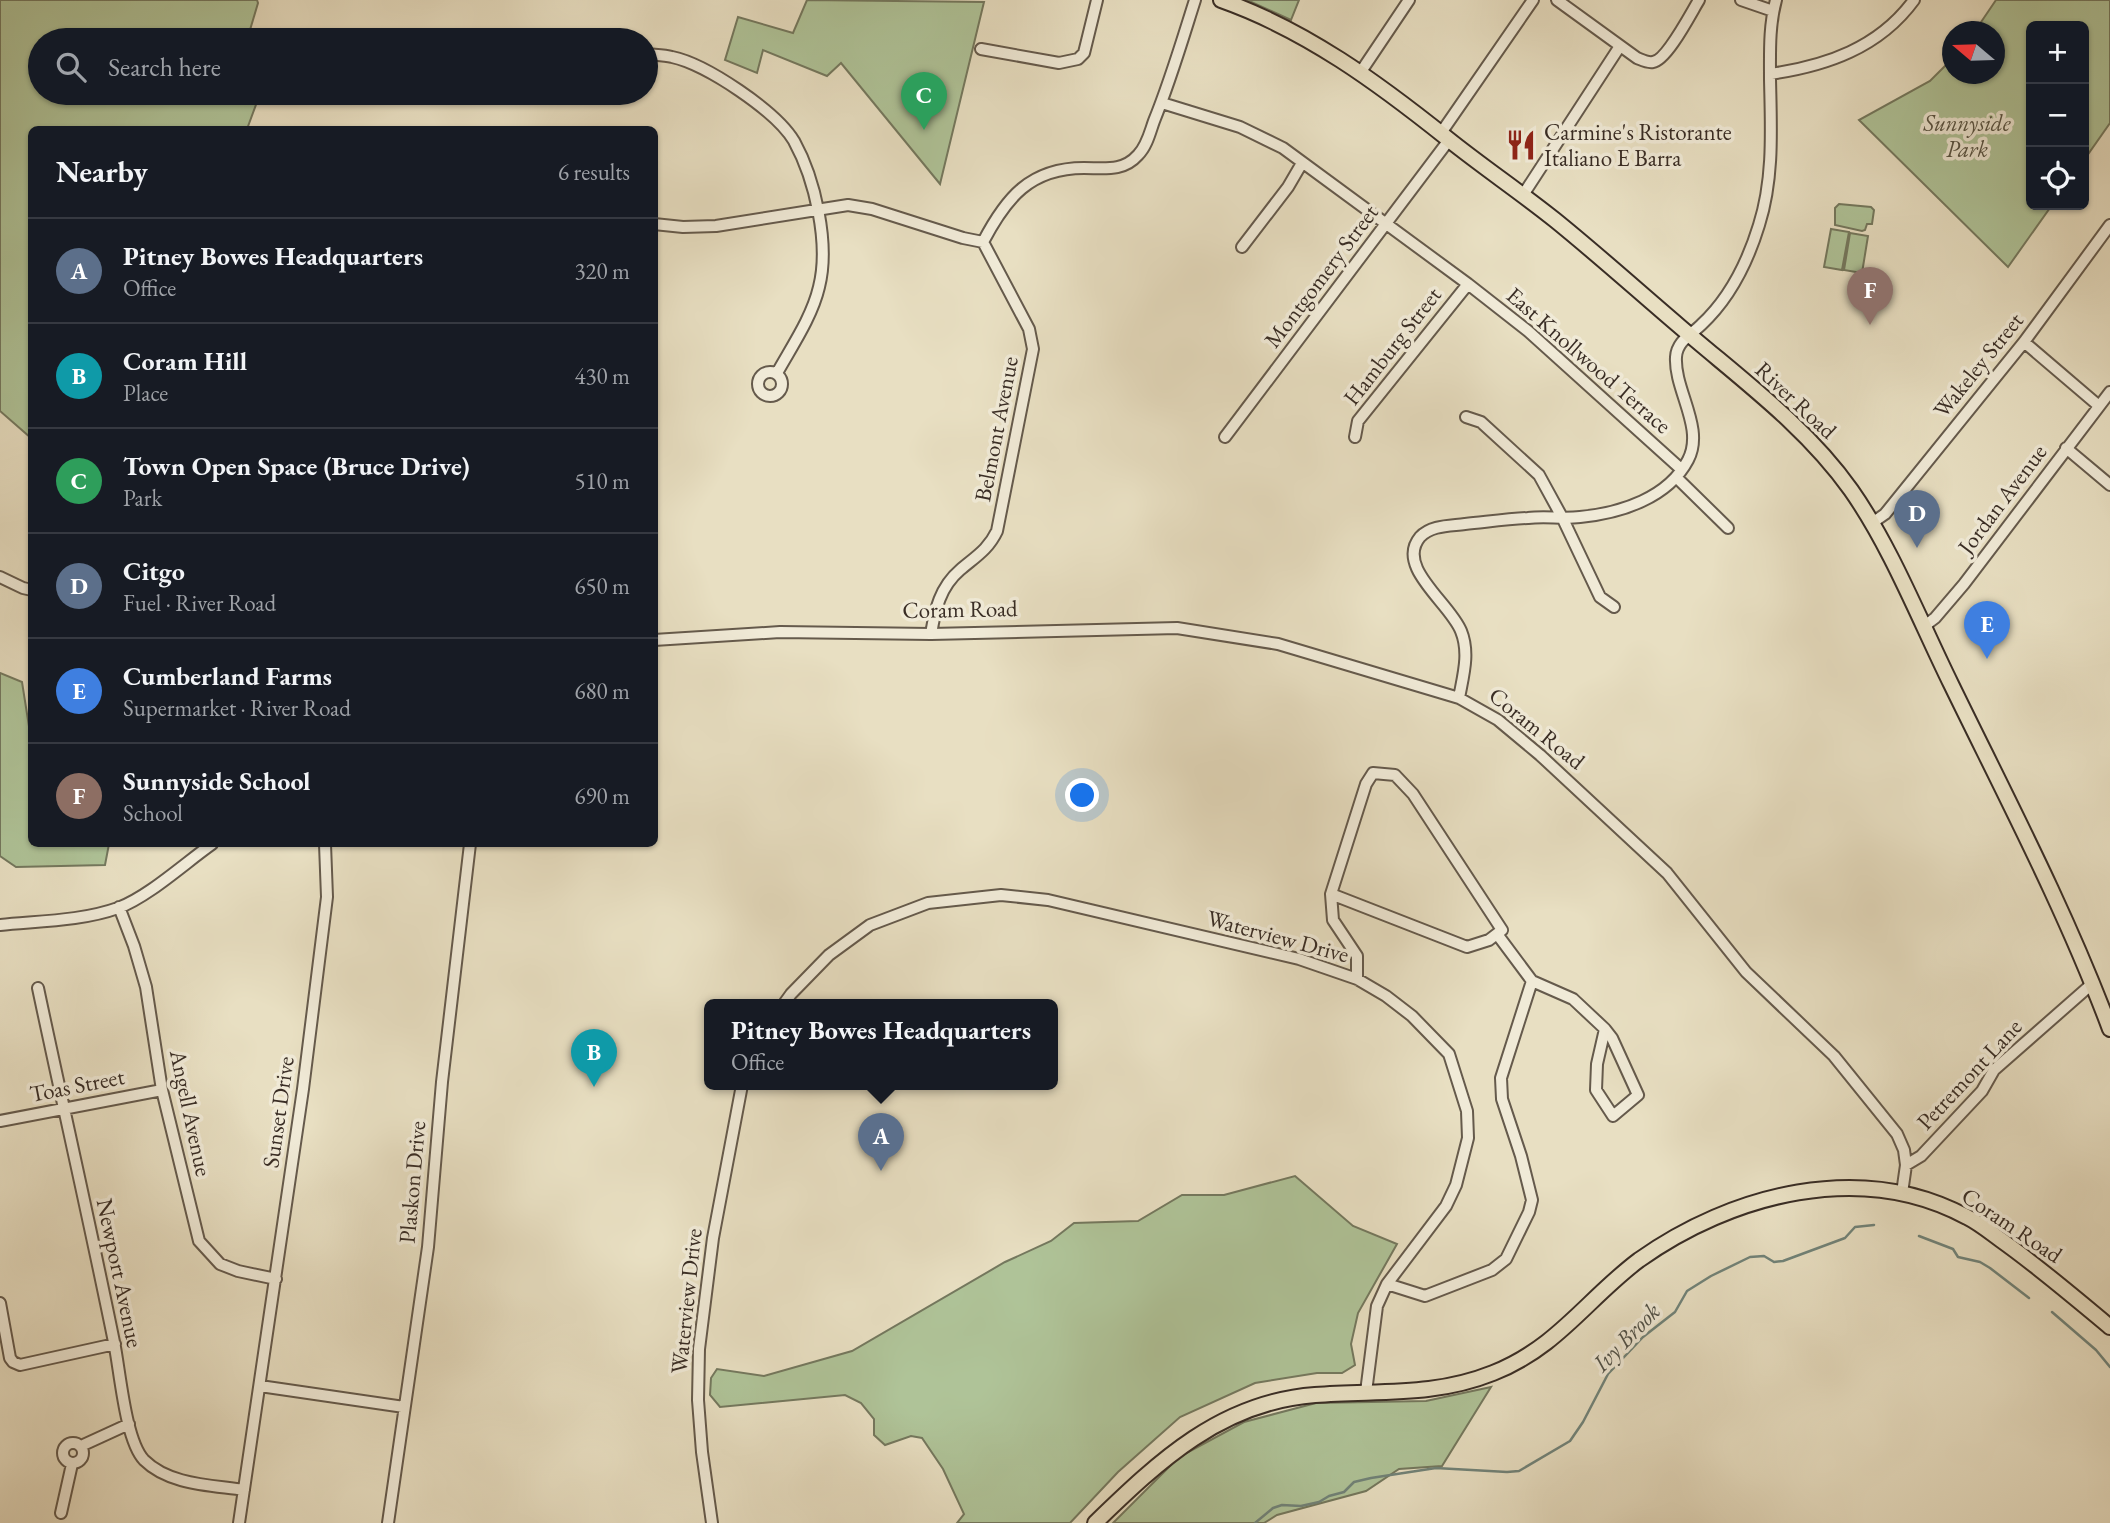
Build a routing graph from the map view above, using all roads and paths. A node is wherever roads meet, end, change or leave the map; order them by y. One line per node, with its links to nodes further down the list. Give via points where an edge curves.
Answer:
1 (1097, 0): 12 (street, via 1084,53 1078,59 1059,63)
2 (1195, 0): 16 (street)
3 (1221, 0): 14 (main road, River Road, via 1299,35)
4 (1409, 0): 14 (street)
5 (1533, 0): 17 (street, Montgomery Street)
6 (1557, 0): 11 (street)
7 (1699, 0): 11 (street, via 1659,60 1644,61)
8 (1741, 0): 10 (street)
9 (1914, 0): 15 (street, via 1886,30 1853,52 1804,69)
10 (1774, 6): 15 (street)
11 (1620, 46): 19 (street)
12 (981, 49)
13 (658, 55): 20 (street, via 675,57 714,75 775,119 793,139)
14 (1360, 73): 17 (main road, River Road)
15 (1770, 74): 27 (street, via 1770,165 1758,227 1740,273 1717,307)
16 (1162, 103): 18 (street, East Knollwood Terrace, via 1251,132); 24 (street, via 1145,146 1129,163 1053,172 1030,182 998,213)
17 (1445, 136): 19 (main road, River Road); 21 (street, Montgomery Street)
18 (1302, 163): 21 (street, East Knollwood Terrace); 25 (street)
19 (1523, 195): 27 (main road, River Road)
20 (818, 211): 22 (street, via 716,226); 24 (street, via 848,205 872,209); 29 (street, via 819,287)
21 (1387, 223): 26 (street, East Knollwood Terrace); 33 (street, Montgomery Street)
22 (658, 224)
23 (2110, 225): 28 (street, Wakeley Street)
24 (983, 242): 45 (street, Belmont Avenue, via 1029,329 1033,349 997,531 986,550 957,572 944,590)
25 (1242, 247)
26 (1468, 284): 34 (street, Hamburg Street, via 1358,421); 36 (street, East Knollwood Terrace, via 1528,331)
27 (1689, 334): 36 (street, via 1676,355 1692,435 1690,454); 39 (main road, River Road, via 1813,444)
28 (2024, 342): 31 (street); 39 (street, Wakeley Street, via 1885,514)
29 (777, 373)
30 (2110, 392): 31 (street, Jordan Avenue)
31 (2099, 406): 35 (street, Jordan Avenue)
32 (1465, 417): 38 (street, via 1481,422 1539,475)
33 (1225, 437)
34 (1355, 437)
35 (2066, 448): 37 (street); 44 (street, Jordan Avenue, via 1964,584)
36 (1679, 473): 38 (street, via 1668,486 1624,508); 40 (street, East Knollwood Terrace)
37 (2110, 485)
38 (1563, 517): 43 (street, via 1600,597); 47 (street, via 1439,527 1418,539 1413,554 1416,569 1452,614 1465,643)
39 (1872, 523): 44 (main road, River Road)
40 (1728, 528)
41 (0, 576): 42 (street)
42 (28, 589)
43 (1614, 607)
44 (1923, 627): 57 (main road, River Road)
45 (932, 634): 46 (street, Coram Road, via 780,632); 47 (street, Coram Road, via 1165,628 1214,632 1278,644)
46 (658, 640)
47 (1459, 698): 66 (street, Coram Road, via 1489,713 1519,737 1667,873 1746,972 1834,1056 1881,1111 1897,1134)
48 (208, 847): 52 (street)
49 (325, 847): 68 (street, Sunset Drive, via 327,897)
50 (470, 847): 75 (street, Plaskon Drive, via 428,1247)
51 (1331, 894): 54 (street, via 1466,947); 54 (street, via 1366,784 1373,773 1395,775 1413,794 1502,930); 55 (street, via 1334,920 1357,956)
52 (119, 907): 53 (street); 62 (street, Angell Avenue, via 146,987)
53 (0, 925)
54 (1497, 934): 56 (street)
55 (1357, 979): 59 (street, Waterview Drive, via 1235,944 1048,900 1001,895 928,903 870,925 829,955); 69 (street, Waterview Drive, via 1412,1016 1449,1054 1467,1111 1468,1138 1456,1185 1446,1206)
56 (1532, 981): 60 (street, via 1573,999); 69 (street, via 1501,1078 1502,1099 1531,1200 1529,1212 1506,1259 1492,1270 1425,1296)
57 (2093, 983): 61 (main road, River Road); 66 (street, Petremont Lane, via 1994,1070 1982,1091 1921,1156)
58 (38, 988): 64 (street, Newport Avenue)
59 (787, 999)
60 (1605, 1029): 60 (street, via 1596,1090 1613,1116 1638,1095)
61 (2110, 1029)
62 (162, 1090): 64 (street, Toas Street); 68 (street, Angell Avenue, via 199,1241 220,1264)
63 (741, 1090): 83 (street, Waterview Drive, via 713,1238 699,1349 700,1424)
64 (64, 1109): 65 (street, Toas Street); 72 (street, Newport Avenue)
65 (0, 1121)
66 (1906, 1165): 67 (street, Coram Road)
67 (1902, 1194): 71 (main road, Coram Road, via 1970,1218); 74 (main road, via 1841,1187 1756,1201 1676,1236 1637,1262 1553,1339 1494,1373 1422,1391)
68 (276, 1279): 73 (street, Sunset Drive)
69 (1387, 1284): 74 (street, Waterview Drive, via 1377,1306)
70 (0, 1303): 72 (street, via 13,1363)
71 (2110, 1327)
72 (115, 1344): 76 (street, Newport Avenue)
73 (260, 1386): 75 (street); 79 (street, Sunset Drive)
74 (1366, 1392): 84 (main road, via 1273,1401 1212,1426 1160,1462)
75 (404, 1407): 82 (street, Plaskon Drive)
76 (129, 1424): 77 (street); 79 (street, Newport Avenue, via 142,1458 155,1470 175,1479)
77 (81, 1446): 78 (street, via 83,1458); 78 (street, via 73,1443 64,1448 63,1457)
78 (72, 1464): 80 (street)
79 (244, 1490): 81 (street, Sunset Drive)
80 (61, 1513)
81 (239, 1523)
82 (388, 1523)
83 (712, 1523)
84 (1095, 1523)

